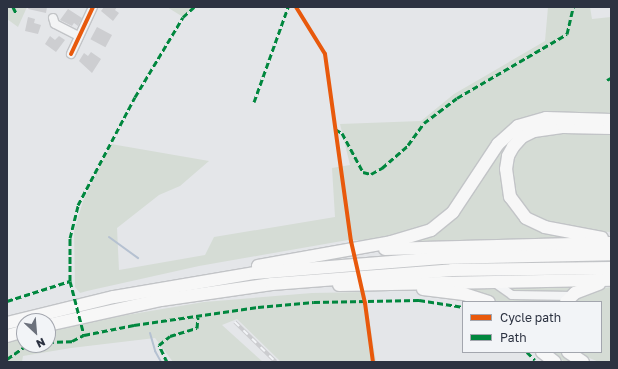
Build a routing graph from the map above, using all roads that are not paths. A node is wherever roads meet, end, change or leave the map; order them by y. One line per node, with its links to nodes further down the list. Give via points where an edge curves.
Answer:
1 (93, 7): 3 (street)
2 (53, 18): 3 (street, via 55,24)
3 (79, 36): 4 (street)
4 (71, 54)
5 (611, 120): 9 (highway, via 546,118 518,126 498,144 462,201 442,223 413,236)
6 (611, 128): 7 (highway, via 546,128 522,137 508,156 506,182 516,207 526,218 545,227)
7 (611, 239)
8 (611, 243): 9 (highway, via 462,245)
9 (330, 254): 15 (highway, via 214,273)
10 (611, 254): 15 (highway, via 441,258 343,265 255,273)
11 (611, 268): 15 (highway, via 388,273)
12 (491, 281): 13 (highway); 14 (highway); 16 (street, via 512,295)
13 (611, 281): 16 (highway, via 589,287)
14 (366, 284): 15 (highway); 17 (highway, via 464,294)
15 (159, 294): 18 (highway, via 68,307); 19 (highway)
16 (569, 299)
17 (486, 301)
18 (7, 323)
19 (56, 323)
20 (543, 353): 22 (highway)
21 (570, 353): 23 (highway)
22 (555, 362)
23 (583, 362)

